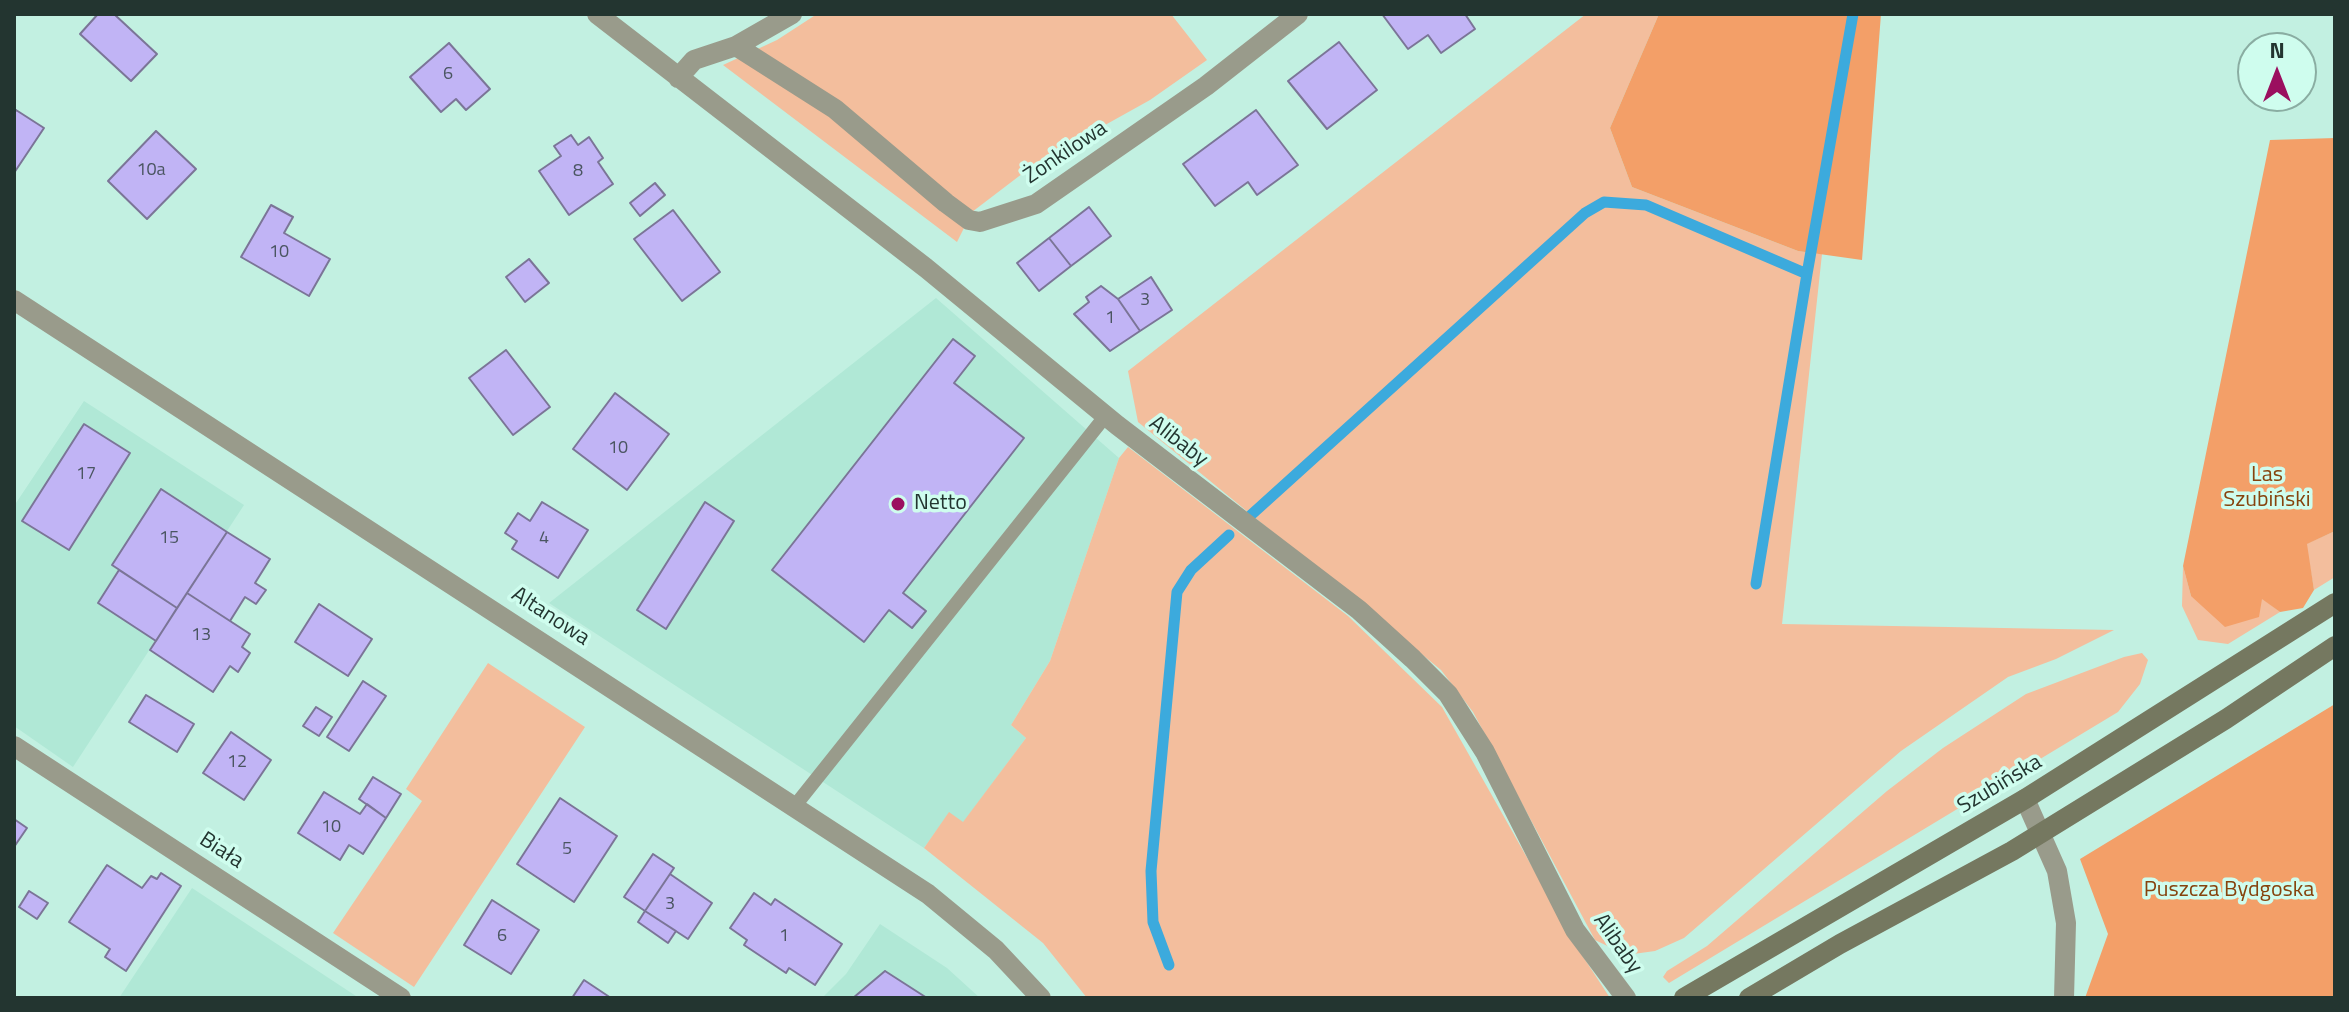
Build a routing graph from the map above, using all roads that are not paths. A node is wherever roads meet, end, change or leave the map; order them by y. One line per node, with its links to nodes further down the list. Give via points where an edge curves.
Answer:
1 (597, 14): 5 (street, Alibaby)
2 (792, 14): 4 (street)
3 (1298, 14): 4 (street, Żonkilowa, via 1206,86 1036,204 980,222 946,203 835,109)
4 (736, 46): 5 (street, via 694,60)
5 (678, 78): 7 (street, Alibaby)
6 (14, 300): 12 (street, Altanowa)
7 (1107, 414): 12 (lane); 16 (street, Alibaby, via 1359,610 1448,694 1485,752 1575,930)
8 (2335, 603): 11 (main road, Szubińska)
9 (2335, 646): 13 (main road)
10 (14, 746): 14 (street, Biała)
11 (2025, 799): 13 (street); 17 (main road, Szubińska)
12 (794, 807): 15 (street, Altanowa, via 928,894 996,950)
13 (2043, 832): 18 (main road); 19 (street, via 2057,871 2066,923)
14 (401, 998)
15 (1041, 998)
16 (1626, 998)
17 (1684, 998)
18 (1749, 998)
19 (2064, 998)

